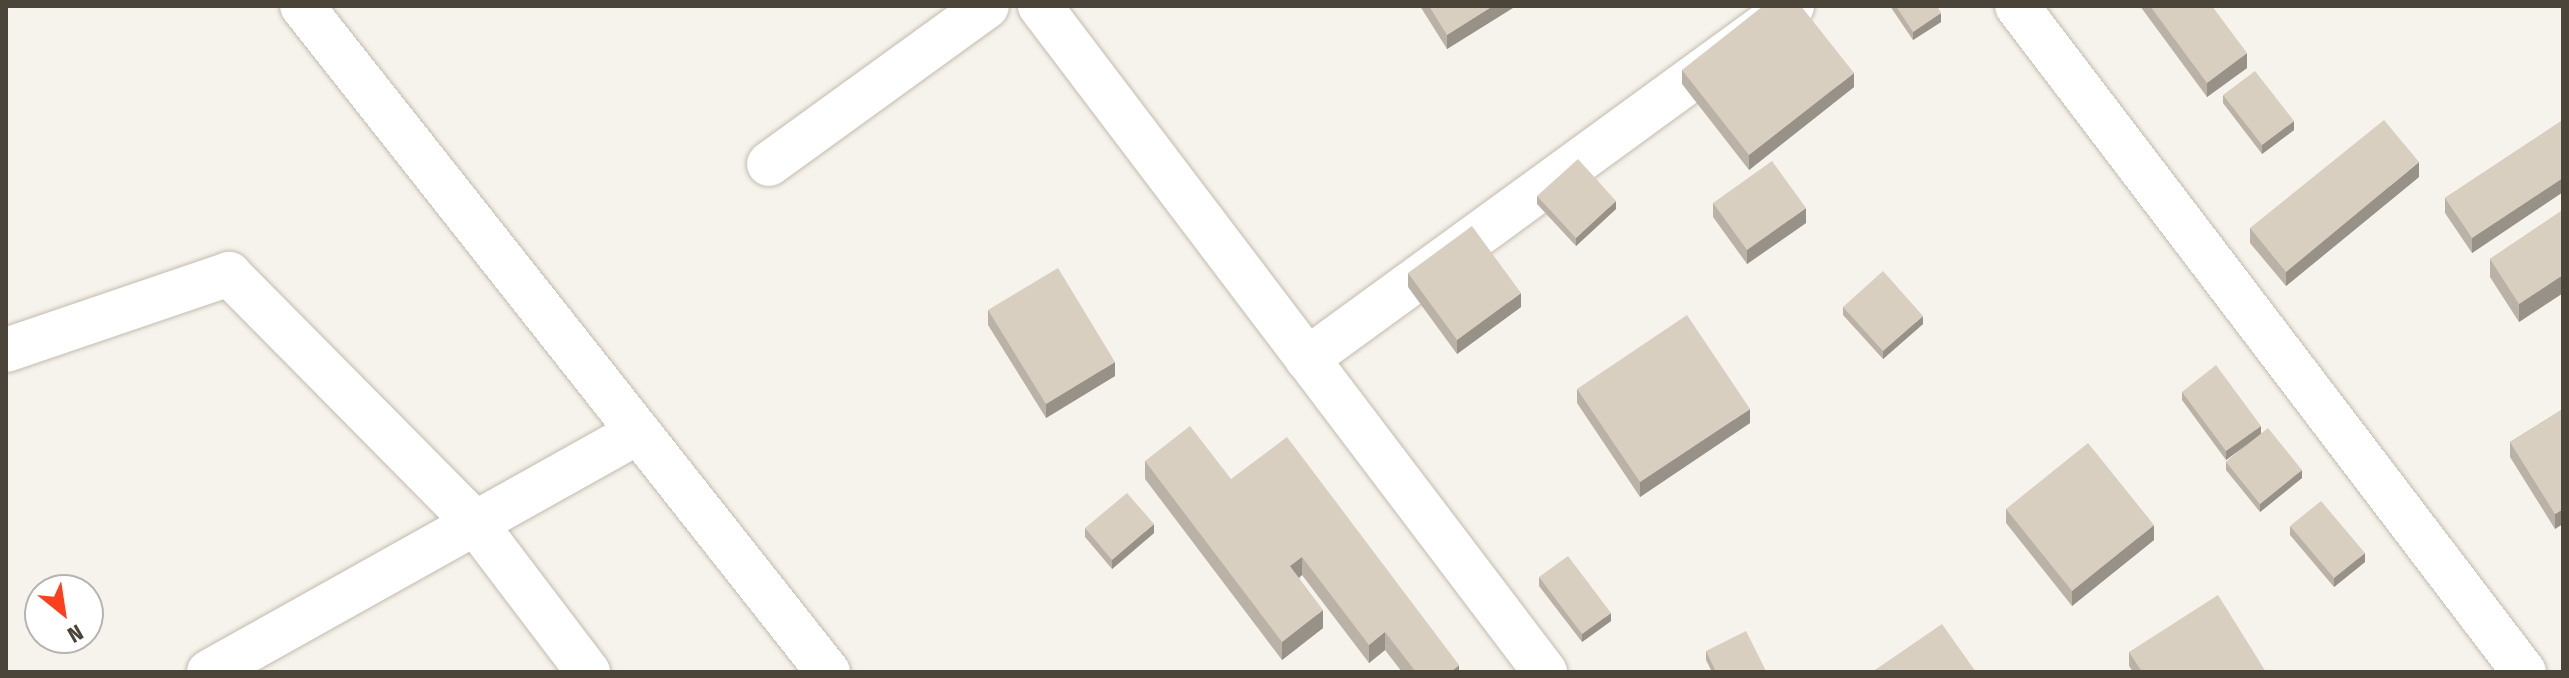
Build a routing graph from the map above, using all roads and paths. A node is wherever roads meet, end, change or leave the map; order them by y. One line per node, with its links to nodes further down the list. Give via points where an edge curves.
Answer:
1 (302, 6): 9 (street)
2 (987, 6): 6 (street)
3 (1040, 6): 8 (street)
4 (1792, 6): 8 (street)
5 (2017, 6): 15 (street)
6 (769, 164)
7 (6, 350): 10 (street, via 229,274)
8 (1307, 359): 14 (street)
9 (638, 432): 10 (street); 13 (street)
10 (475, 523): 11 (street); 12 (street)
11 (209, 672)
12 (588, 672)
13 (828, 672)
14 (1545, 672)
15 (2524, 672)

